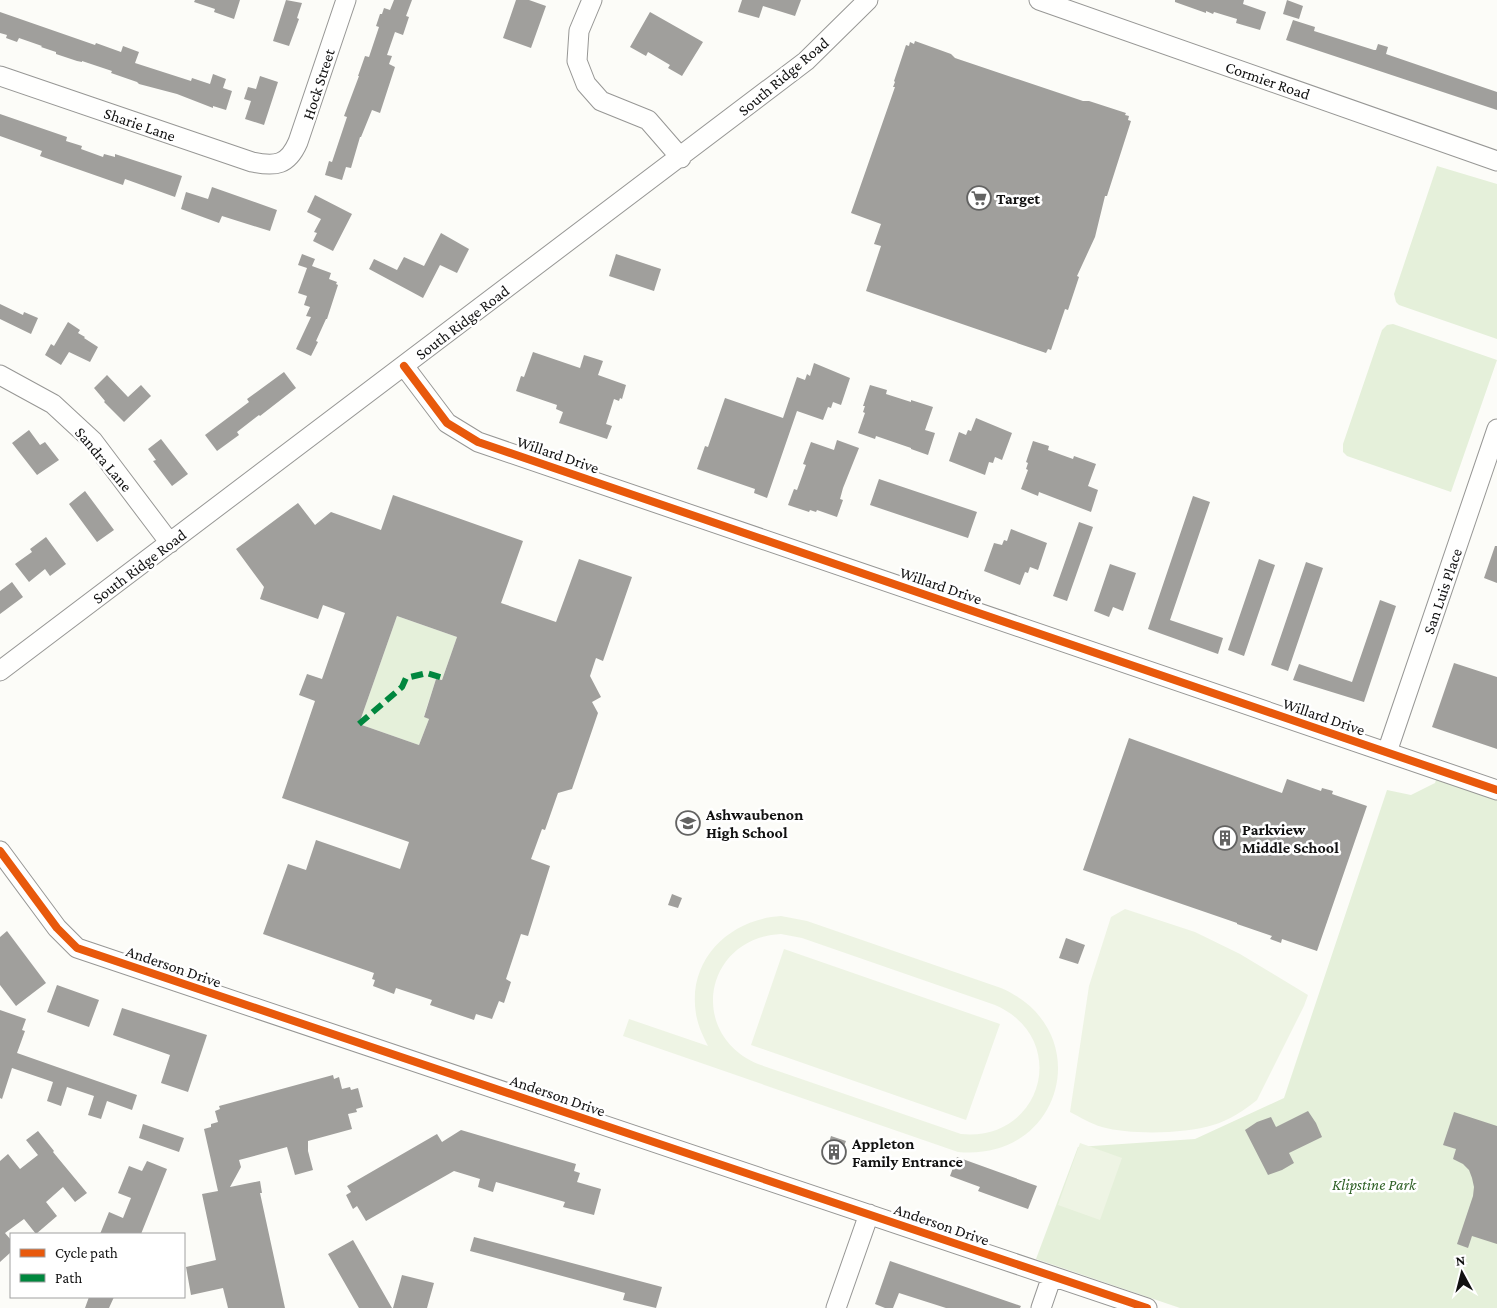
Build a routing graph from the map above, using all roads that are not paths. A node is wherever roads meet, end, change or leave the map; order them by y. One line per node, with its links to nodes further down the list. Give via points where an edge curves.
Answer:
1 (346, 0): 8 (street, Hock Street, via 294,153)
2 (592, 0): 6 (street, via 579,31 577,61 586,84 601,101 648,120)
3 (868, 0): 6 (street, South Ridge Road, via 806,61)
4 (1039, 0): 7 (street, Cormier Road)
5 (0, 76): 8 (street, Sharie Lane, via 252,162)
6 (681, 158): 9 (street, South Ridge Road)
7 (1497, 161)
8 (281, 162)
9 (404, 366): 12 (street, South Ridge Road); 14 (street, Willard Drive, via 448,424 478,442)
10 (4, 381): 12 (street, Sandra Lane, via 53,404 93,441)
11 (1497, 430): 14 (street, San Luis Place)
12 (170, 542): 13 (street, South Ridge Road)
13 (0, 671)
14 (1387, 752): 15 (street, Willard Drive)
15 (1497, 790)
16 (0, 851): 17 (street, Anderson Drive, via 57,928 77,948)
17 (869, 1214): 18 (street, Anderson Drive); 19 (street)
18 (1052, 1276): 20 (street); 21 (street, Anderson Drive)
19 (836, 1308)
20 (1041, 1308)
21 (1148, 1308)

